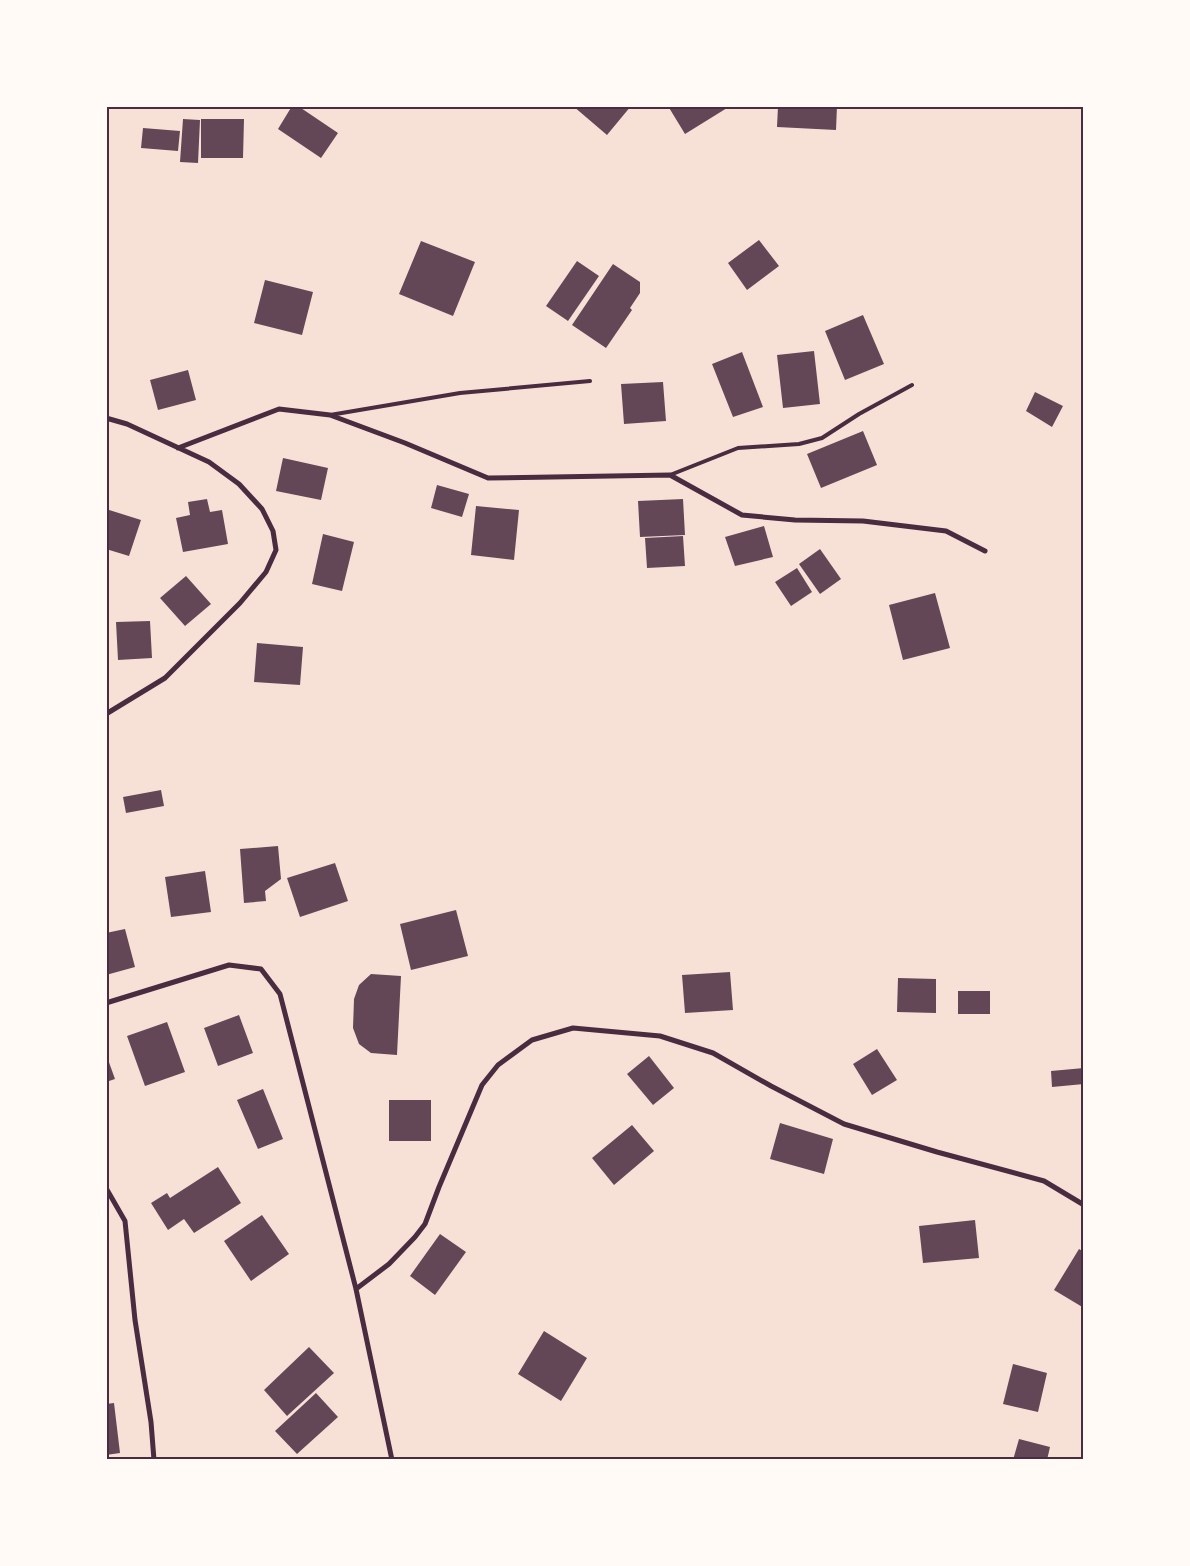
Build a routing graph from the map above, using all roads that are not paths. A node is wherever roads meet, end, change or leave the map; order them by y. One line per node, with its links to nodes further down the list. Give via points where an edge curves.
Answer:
1 (590, 381): 3 (lane, via 460,393)
2 (912, 385): 6 (lane, via 822,438 799,444 738,448)
3 (330, 415): 5 (street, via 279,408); 6 (street, via 488,478)
4 (106, 418): 5 (street, via 127,424)
5 (178, 448): 8 (street, via 209,462 239,484 262,509 273,531 276,550 266,572 240,603 165,678)
6 (670, 475): 7 (street, via 742,515 863,521 946,531)
7 (984, 551)
8 (106, 714)
9 (106, 1003): 12 (street, via 229,965 261,969 280,994)
10 (106, 1188): 13 (street, via 125,1221 134,1320)
11 (1084, 1205): 12 (street, via 1044,1180 844,1124 713,1053 660,1036 573,1028 532,1040 498,1064 482,1085 425,1224 389,1264)
12 (356, 1289): 14 (street)
13 (154, 1460)
14 (392, 1460)

